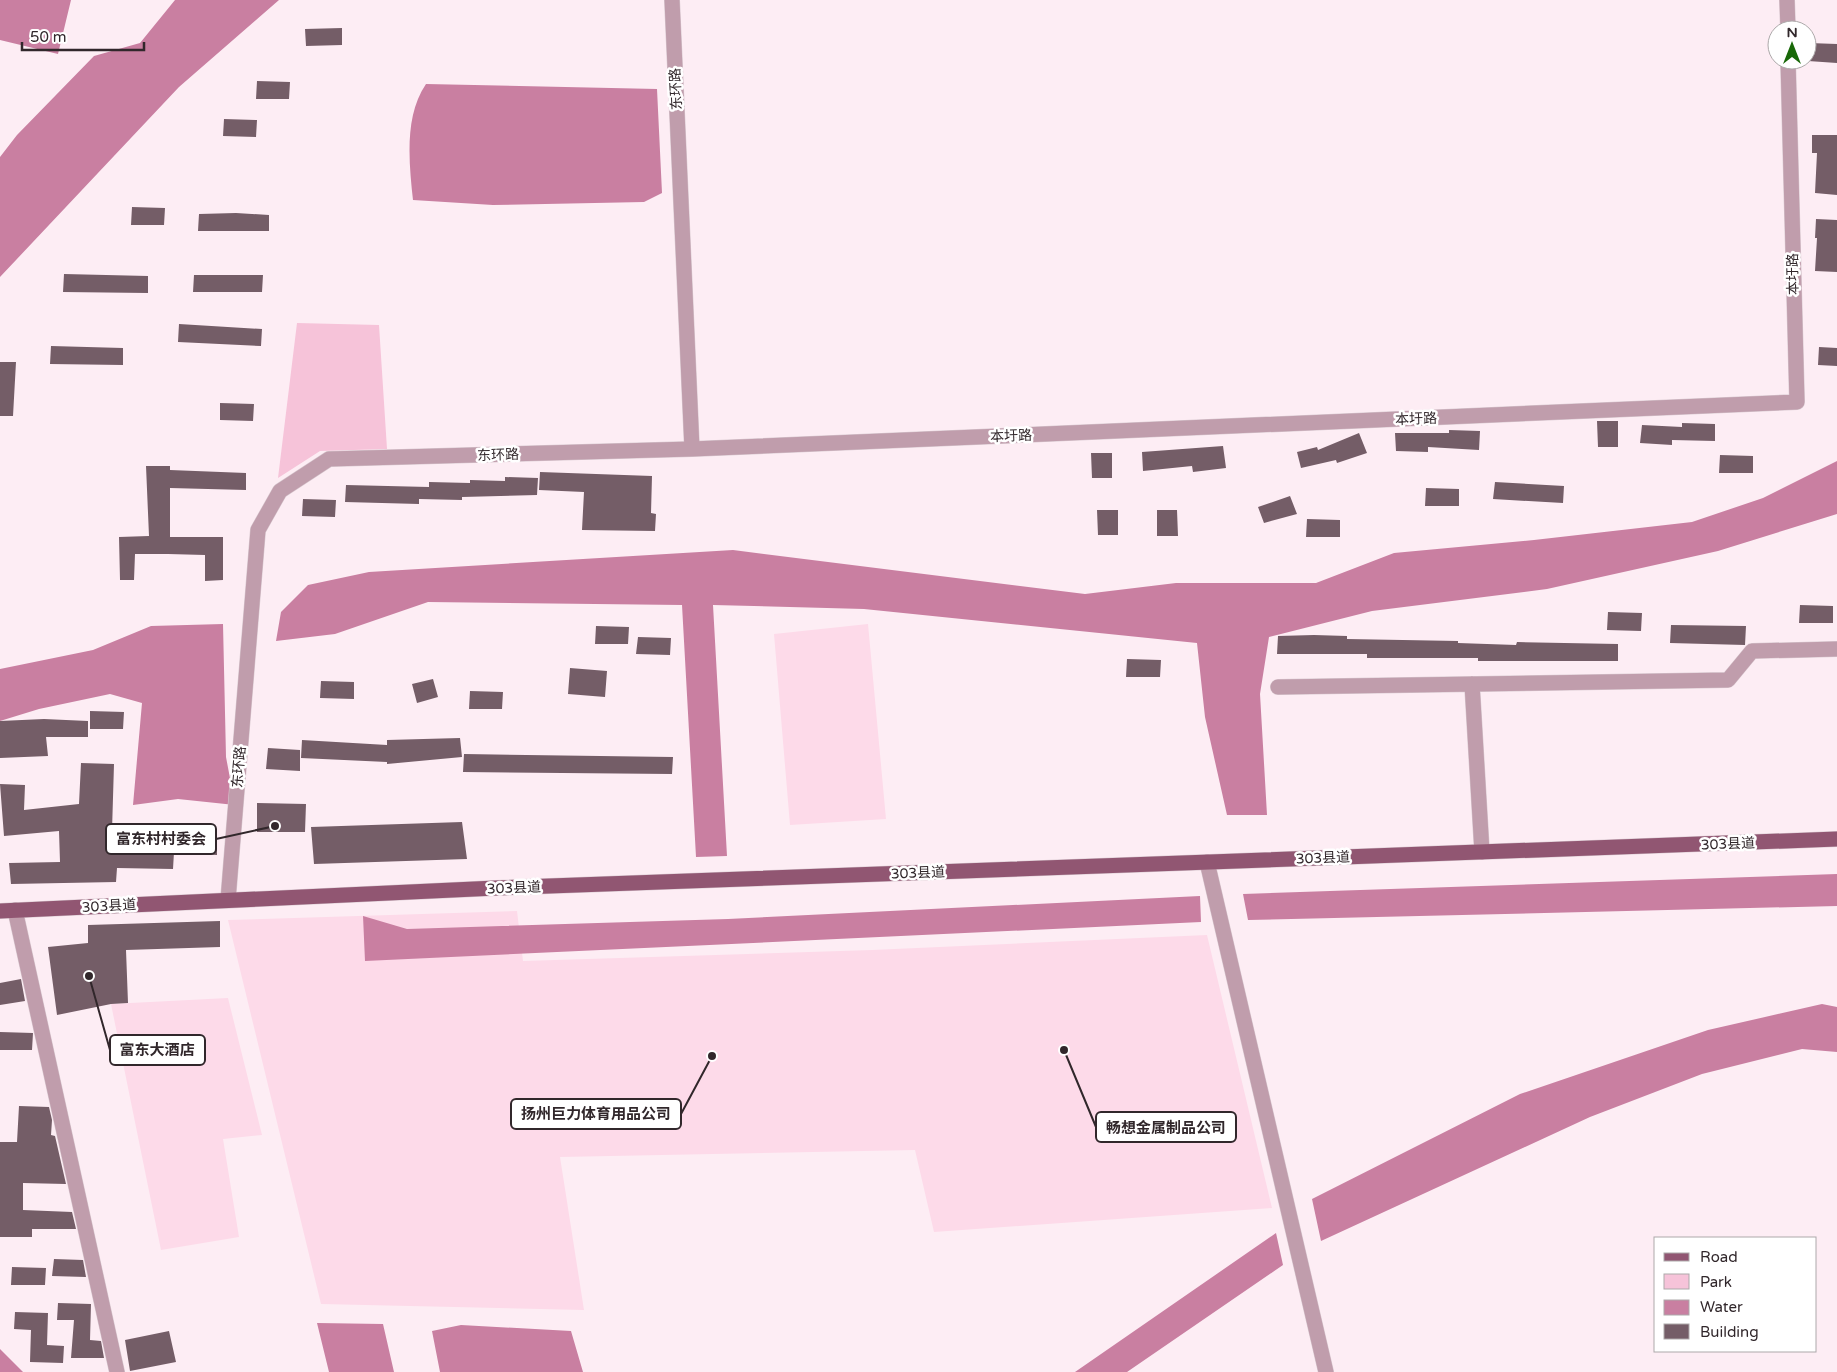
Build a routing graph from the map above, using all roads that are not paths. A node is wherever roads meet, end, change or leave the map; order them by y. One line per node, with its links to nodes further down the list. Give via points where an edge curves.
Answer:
1 (672, 0): 5 (street, 东环路)
2 (1787, 0): 3 (street)
3 (1788, 20)
4 (1788, 70): 5 (street, 本圩路, via 1796,402)
5 (692, 450): 12 (street, 东环路, via 329,459 280,491 258,530)
6 (1837, 649): 7 (street, via 1752,651 1728,680)
7 (1472, 684): 8 (street); 10 (street)
8 (1278, 687)
9 (1837, 839): 10 (main road, 303县道)
10 (1482, 852): 11 (main road, 303县道)
11 (1207, 862): 12 (main road, 303县道); 16 (street)
12 (228, 900): 13 (main road, 303县道)
13 (15, 910): 14 (main road, 303县道); 15 (street)
14 (0, 911)
15 (117, 1372)
16 (1326, 1372)

